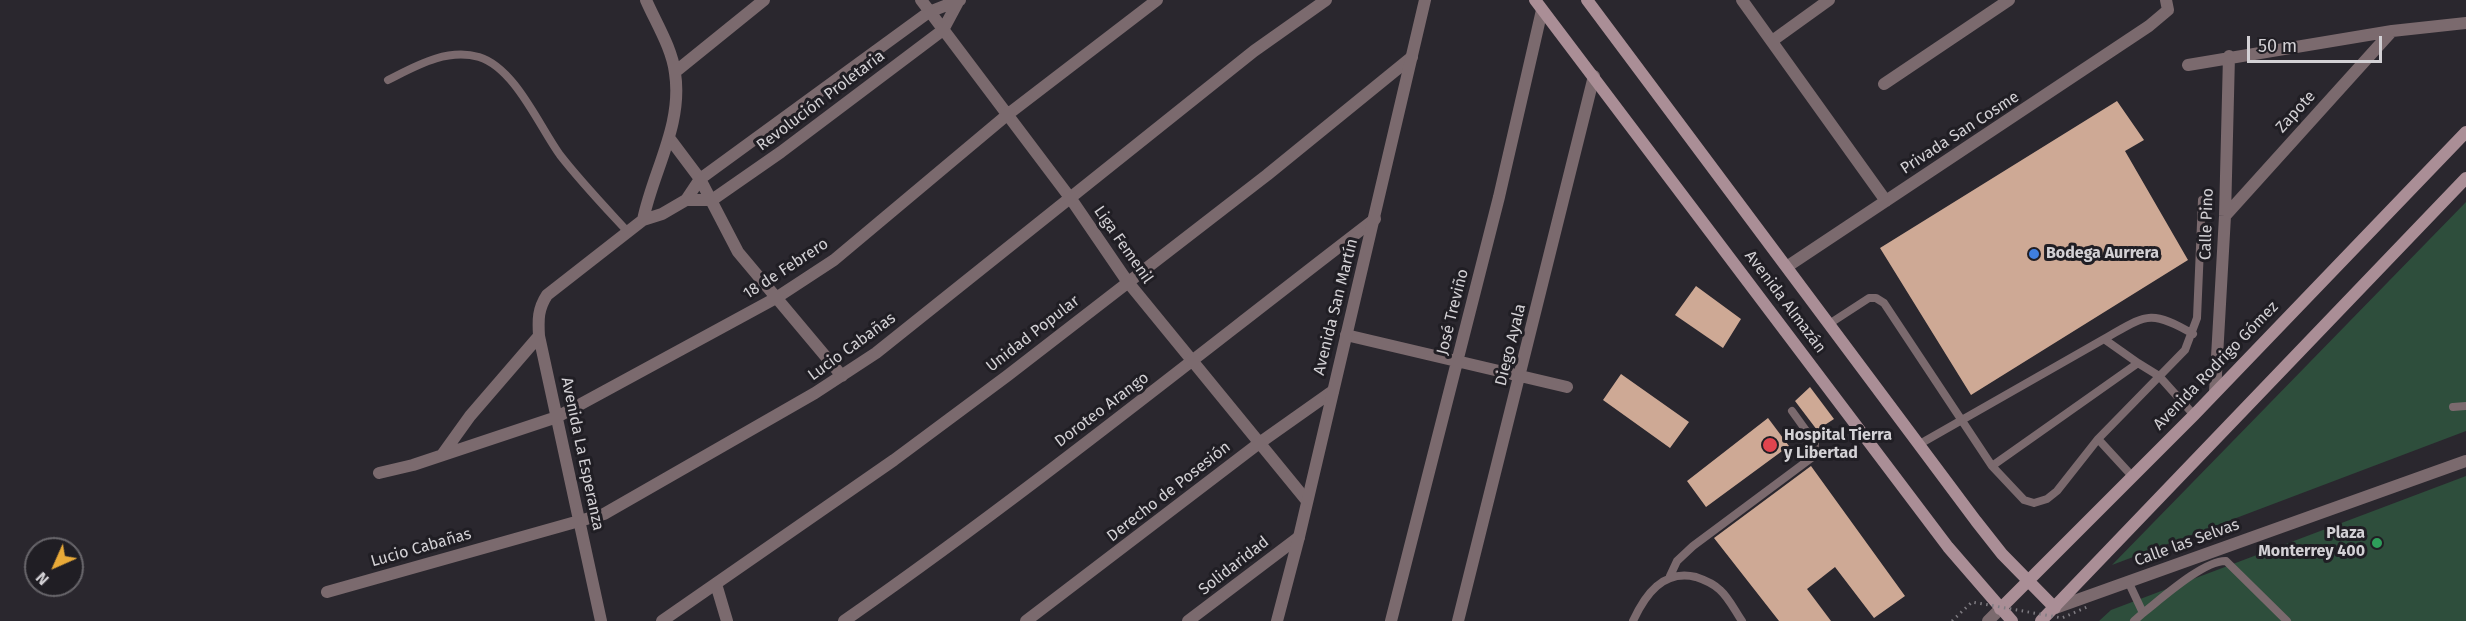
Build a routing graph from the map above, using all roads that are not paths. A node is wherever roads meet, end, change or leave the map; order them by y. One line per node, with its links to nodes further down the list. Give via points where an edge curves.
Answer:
1 (646, 0): 22 (street)
2 (764, 0): 22 (street)
3 (921, 0): 14 (street, Liga Femenil)
4 (1157, 0): 26 (street, 18 de Febrero)
5 (1326, 0): 31 (street, Lucio Cabañas, via 1254,51)
6 (1425, 0): 20 (street, Avenida San Martín)
7 (1742, 0): 18 (street)
8 (1829, 0): 18 (street)
9 (2009, 0): 25 (street)
10 (2166, 0): 35 (street, Privada San Cosme, via 2168,10 2149,26)
11 (959, 1): 14 (street, Revolución Proletaria); 16 (street, Revolución Proletaria)
12 (1593, 3): 40 (main road, Avenida Almazán)
13 (1538, 5): 23 (main road, Avenida Almazán); 49 (street, José Treviño)
14 (929, 12): 16 (street, Liga Femenil); 30 (street, Revolución Proletaria)
15 (2466, 23): 17 (street)
16 (943, 30): 26 (street, Liga Femenil); 33 (street, Revolución Proletaria)
17 (2392, 32): 19 (street); 36 (street, Zapote)
18 (1772, 41): 35 (street)
19 (2229, 56): 21 (street); 36 (street, Calle Pino)
20 (1412, 57): 37 (street, Avenida San Martín); 41 (street, Unidad Popular, via 1267,175)
21 (2188, 65)
22 (675, 72): 28 (street)
23 (1594, 76): 54 (street, Diego Ayala); 83 (main road, Avenida Almazán, via 1948,547)
24 (388, 80): 39 (lane, via 439,57 460,54 490,62 511,81 560,155)
25 (1884, 84)
26 (1007, 115): 31 (street, Liga Femenil); 43 (street, 18 de Febrero, via 834,260)
27 (2466, 132): 57 (main road, Avenida Rodrigo Gómez)
28 (669, 139): 30 (street); 38 (street)
29 (2466, 178): 82 (main road)
30 (700, 179): 32 (street, Revolución Proletaria); 33 (street)
31 (1071, 199): 41 (street, Liga Femenil); 52 (street, Lucio Cabañas)
32 (686, 200): 33 (street, Revolución Proletaria); 38 (street, Revolución Proletaria)
33 (712, 200): 43 (street, via 738,252)
34 (2202, 200): 45 (lane)
35 (1886, 201): 40 (street, Privada San Cosme)
36 (2225, 216): 57 (street, Calle Pino)
37 (1375, 219): 47 (street, Avenida San Martín); 50 (street, Doroteo Arango)
38 (643, 220): 39 (street, Revolución Proletaria)
39 (627, 231): 42 (street, Revolución Proletaria)
40 (1788, 266): 44 (main road, Avenida Almazán)
41 (1127, 281): 50 (street, Liga Femenil); 80 (street, Unidad Popular, via 903,453)
42 (547, 295): 46 (street, Avenida La Esperanza, via 537,316)
43 (776, 298): 52 (street); 62 (street, 18 de Febrero)
44 (1829, 324): 63 (lane, via 1869,298 1884,303); 66 (main road, Avenida Almazán)
45 (2193, 334): 48 (lane, via 2164,317 2139,320); 53 (lane, via 2185,350)
46 (539, 336): 62 (street, Avenida La Esperanza); 67 (street)
47 (1346, 336): 49 (street); 56 (street, Avenida San Martín)
48 (2104, 339): 51 (lane); 63 (lane)
49 (1458, 362): 54 (street); 92 (street, José Treviño)
50 (1191, 363): 65 (street, Liga Femenil); 88 (street, Doroteo Arango)
51 (2138, 363): 53 (lane); 69 (lane)
52 (842, 376): 73 (street, Lucio Cabañas, via 623,505)
53 (2159, 376): 61 (lane); 64 (lane)
54 (1520, 377): 55 (street); 93 (street, Diego Ayala)
55 (1567, 387)
56 (1333, 391): 65 (street, Derecho de Posesión); 72 (street, Avenida San Martín)
57 (2215, 392): 61 (main road, Avenida Rodrigo Gómez)
58 (2466, 406): 59 (lane)
59 (2453, 407)
60 (1792, 411): 77 (lane, via 1815,443 1814,456 1693,546 1677,561)
61 (2194, 414): 71 (main road, Avenida Rodrigo Gómez)
62 (557, 417): 67 (street, 18 de Febrero); 73 (street, Avenida La Esperanza)
63 (1960, 422): 66 (lane); 69 (lane)
64 (2098, 439): 69 (lane, via 2057,491 2034,503 2014,492); 71 (lane)
65 (1258, 444): 72 (street, Liga Femenil); 89 (street, Derecho de Posesión)
66 (1918, 444): 78 (main road, Avenida Almazán)
67 (442, 455): 70 (street, 18 de Febrero)
68 (2466, 461): 75 (street, Calle las Selvas)
69 (1992, 466)
70 (379, 473)
71 (2132, 476): 78 (main road, Avenida Rodrigo Gómez)
72 (1307, 501): 74 (street, Avenida San Martín)
73 (580, 522): 81 (street, Lucio Cabañas); 85 (street, Avenida La Esperanza)
74 (1299, 537): 90 (street, Solidaridad); 91 (street, Avenida San Martín)
75 (2218, 549): 76 (lane); 79 (street, Calle las Selvas)
76 (2226, 561): 84 (lane, via 2195,575); 100 (lane)
77 (1670, 576): 94 (lane, via 1653,589); 95 (lane, via 1691,576 1713,584)
78 (2027, 581): 82 (main road, Avenida Almazán); 83 (main road, Avenida Rodrigo Gómez)
79 (2128, 581): 82 (street, Calle las Selvas); 84 (lane)
80 (716, 584): 86 (street, Unidad Popular); 87 (street)
81 (327, 592)
82 (2055, 608): 98 (main road)
83 (2000, 609): 96 (street, Avenida Rodrigo Gómez); 97 (main road, Avenida Almazán)
84 (2143, 613): 99 (lane)
85 (601, 621)
86 (662, 621)
87 (727, 621)
88 (844, 621)
89 (1026, 621)
90 (1188, 621)
91 (1277, 621)
92 (1391, 621)
93 (1458, 621)
94 (1633, 621)
95 (1742, 621)
96 (1988, 621)
97 (2012, 621)
98 (2041, 621)
99 (2134, 621)
100 (2287, 621)

